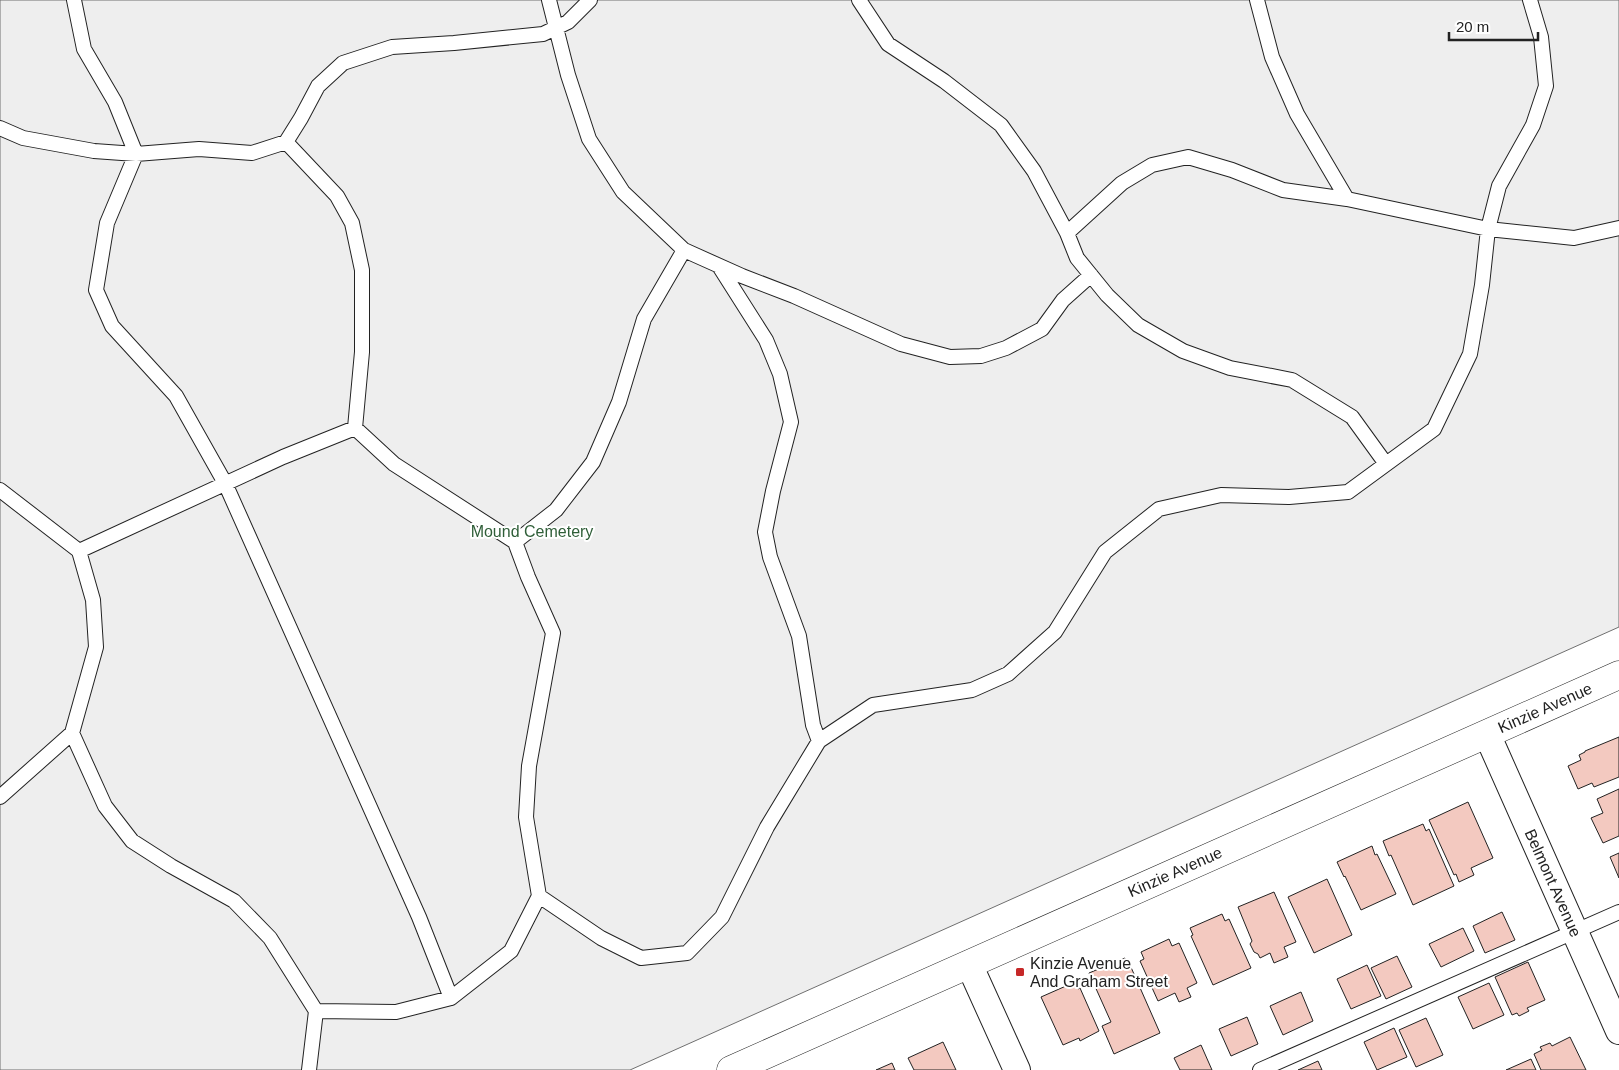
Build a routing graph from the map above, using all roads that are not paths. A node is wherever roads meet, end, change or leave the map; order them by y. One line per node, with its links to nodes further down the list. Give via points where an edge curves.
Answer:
1 (74, 0): 10 (lane, via 84,49 115,102)
2 (549, 0): 7 (lane)
3 (590, 0): 7 (lane, via 568,22)
4 (858, 0): 14 (lane, via 888,44 944,81 1001,125 1034,171)
5 (1257, 0): 11 (lane, via 1272,57 1293,106)
6 (1530, 0): 13 (lane, via 1541,37 1546,86 1533,125 1499,186)
7 (556, 28): 9 (lane, via 543,34 392,47 342,63 318,86); 15 (lane, via 589,139 623,192)
8 (0, 128): 10 (lane, via 23,138 94,151)
9 (286, 142): 10 (lane, via 252,153 199,149); 18 (lane, via 336,196 352,223 362,270 362,352)
10 (136, 154): 20 (lane, via 108,223 96,290 112,326 176,396)
11 (1347, 199): 13 (lane); 14 (lane, via 1283,190 1188,157 1152,165 1122,183)
12 (1619, 228): 13 (lane, via 1574,238)
13 (1488, 229): 19 (lane, via 1470,354 1434,429)
14 (1068, 233): 17 (lane, via 1077,258)
15 (684, 250): 16 (lane); 22 (lane, via 644,319 619,402 593,462 556,510)
16 (718, 266): 17 (lane, via 901,344 950,357 981,356 1006,348 1042,329 1063,300); 27 (lane, via 766,340 780,374 790,422 765,532 770,557 800,636 813,725)
17 (1091, 275): 19 (lane, via 1138,326 1183,351 1230,368 1292,380 1352,417)
18 (355, 428): 20 (lane); 22 (lane, via 394,464)
19 (1386, 464): 27 (lane, via 1348,492 1289,497 1221,495 1159,509 1105,552 1056,632 1008,674 972,690 872,706)
20 (225, 483): 23 (lane); 33 (lane, via 403,882)
21 (0, 490): 23 (lane)
22 (515, 542): 29 (lane, via 552,633 529,766 526,817)
23 (79, 551): 25 (lane, via 93,600 96,646)
24 (1619, 675): 26 (street, Kinzie Avenue)
25 (72, 733): 28 (lane); 34 (lane, via 105,806 132,841 234,902 270,938)
26 (1487, 734): 31 (street, Belmont Avenue); 32 (street, Kinzie Avenue)
27 (819, 741): 29 (lane, via 767,828 722,917 687,954 641,958 601,938)
28 (0, 797)
29 (539, 896): 33 (lane, via 511,951)
30 (1619, 912): 31 (lane)
31 (1575, 932): 35 (street, Belmont Avenue); 39 (lane)
32 (969, 964): 37 (street, Kinzie Avenue); 38 (street)
33 (451, 998): 34 (lane, via 396,1012)
34 (316, 1011): 36 (lane)
35 (1619, 1031)
36 (309, 1070)
37 (731, 1070)
38 (1017, 1070)
39 (1260, 1070)

